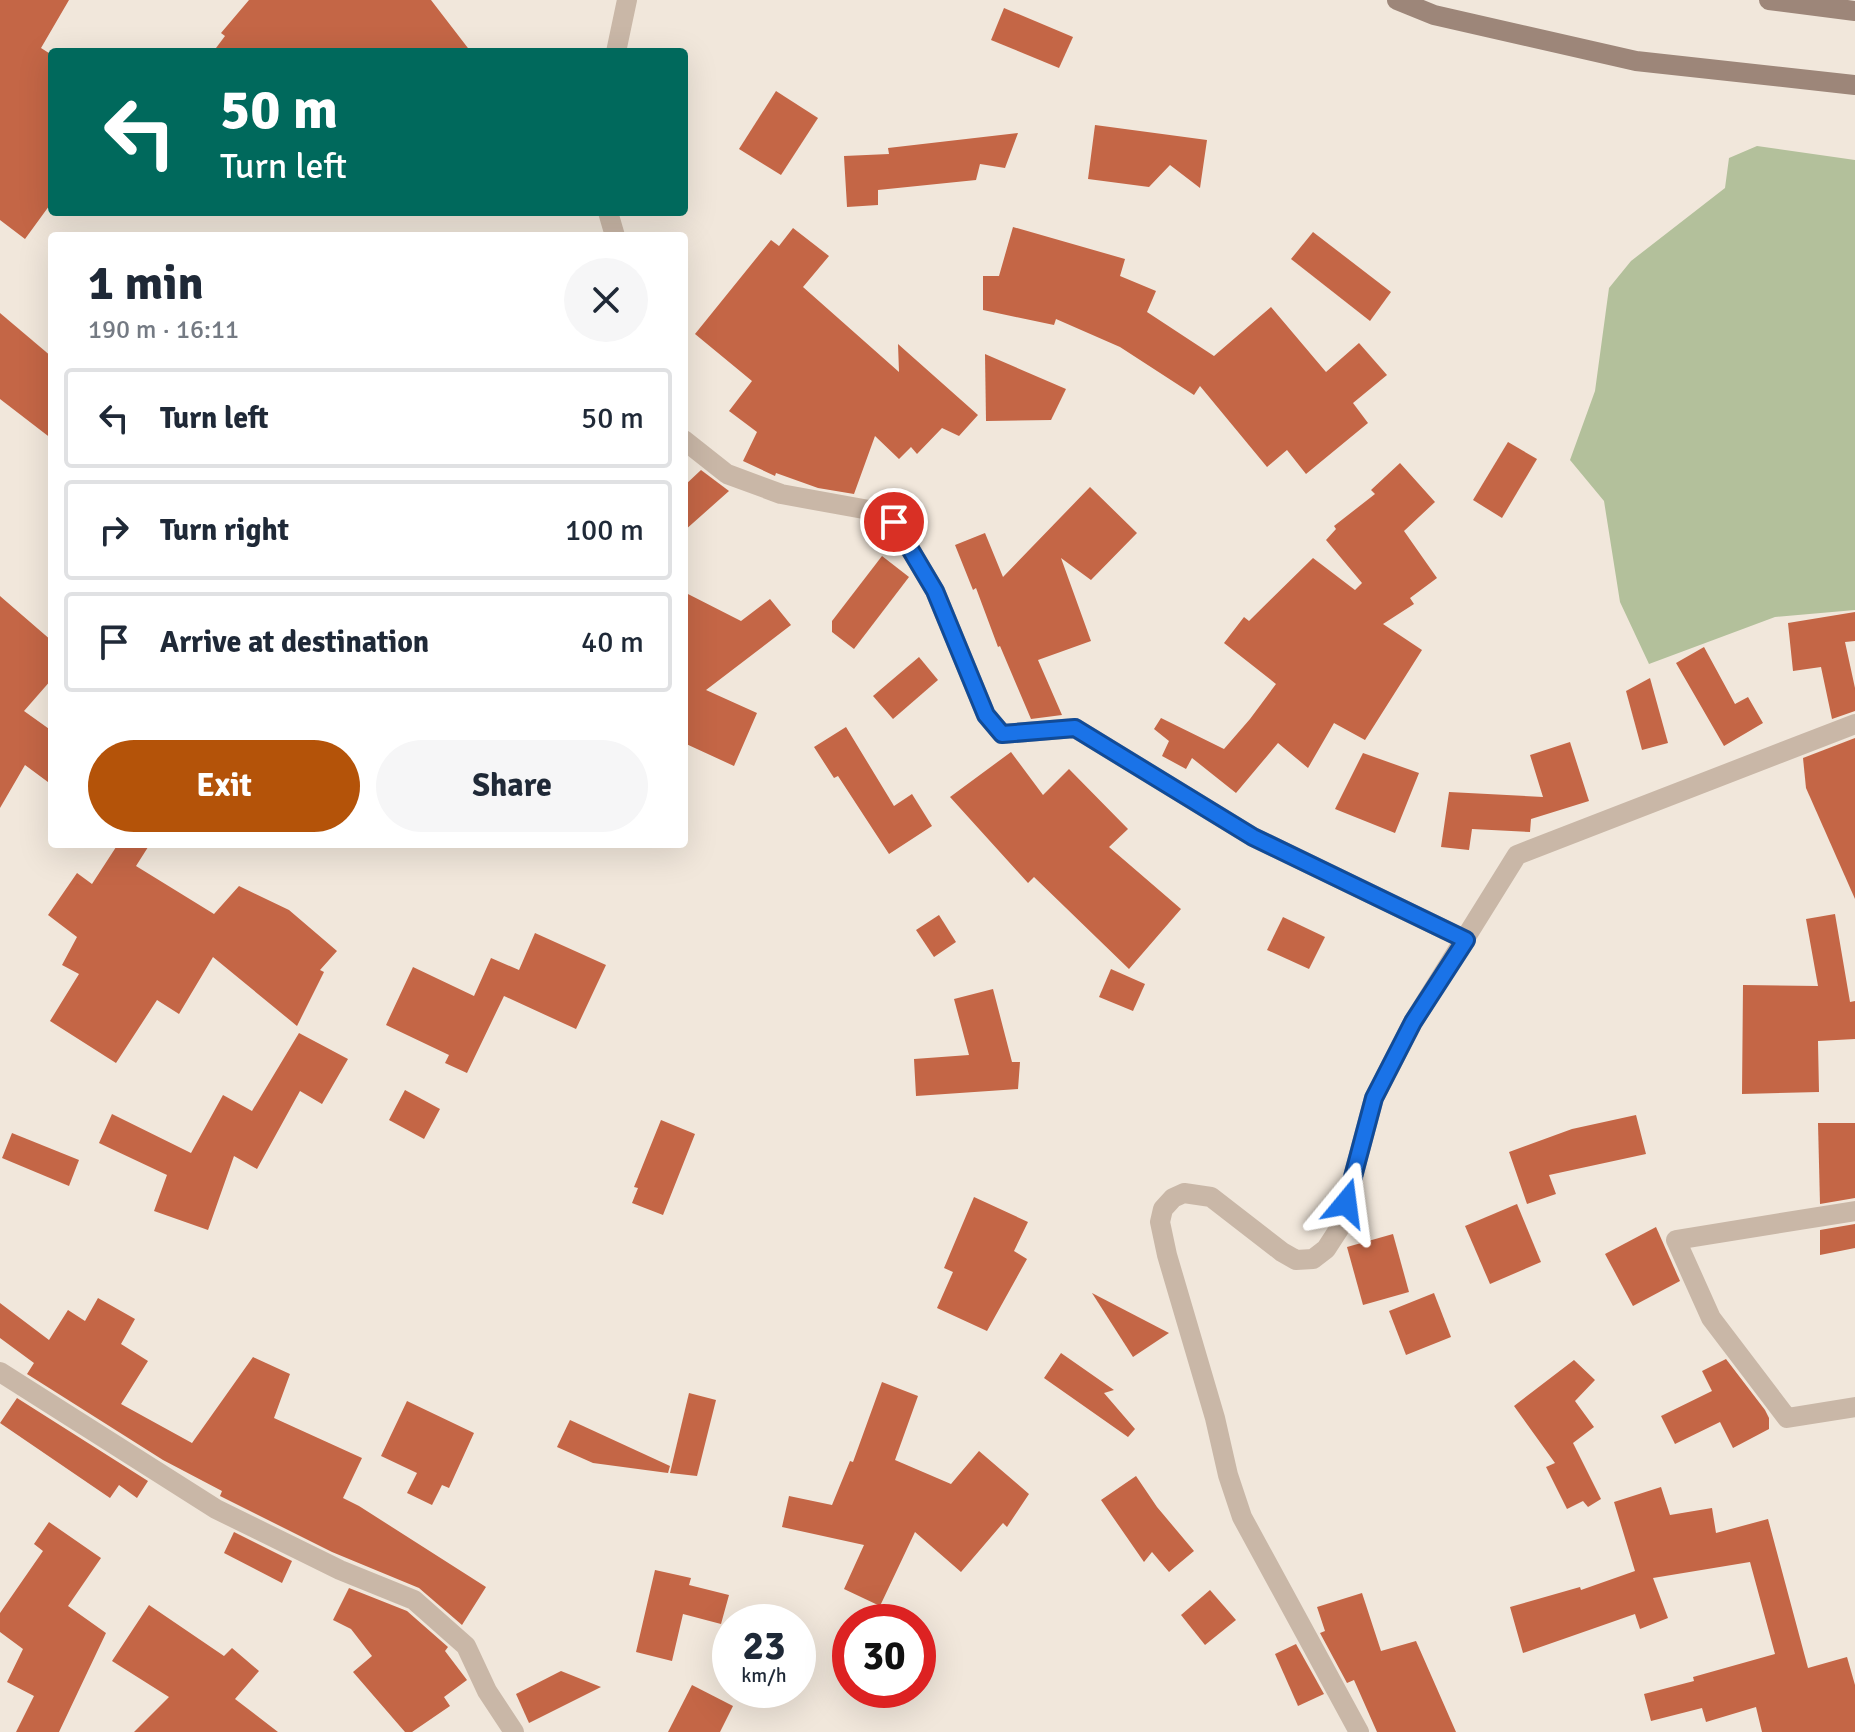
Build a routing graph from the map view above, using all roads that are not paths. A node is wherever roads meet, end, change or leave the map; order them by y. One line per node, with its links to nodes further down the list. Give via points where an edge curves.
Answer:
1 (627, 0): 5 (street)
2 (1397, 0): 6 (main road, via 1434,15 1636,61)
3 (1769, 0): 4 (main road)
4 (1854, 8)
5 (617, 48)
6 (1855, 85)
7 (688, 443): 9 (street, via 727,474 781,494 869,510 894,522 935,591 986,715 1002,734 1075,728 1253,837)
8 (1855, 724): 9 (street, via 1517,855)
9 (1466, 940): 14 (street, via 1413,1022 1374,1098 1339,1229 1326,1249 1313,1259 1296,1260 1199,1193 1173,1198 1160,1222 1242,1517)
10 (1855, 1211): 12 (street, via 1676,1240 1711,1318 1787,1418)
11 (0, 1372): 13 (street, via 216,1509 414,1600 466,1646)
12 (1855, 1407)
13 (514, 1732)
14 (1359, 1732)

